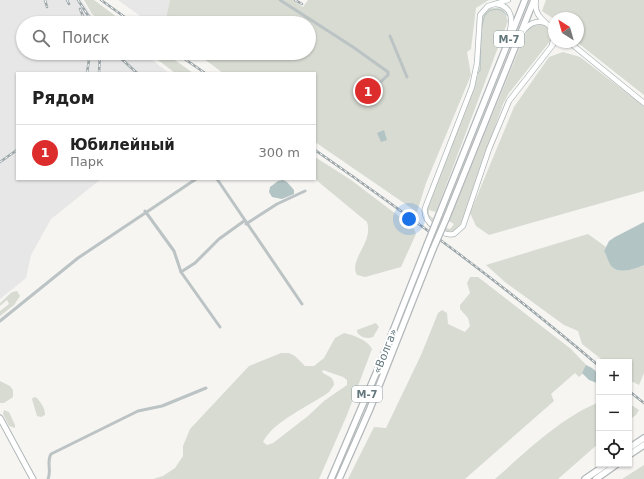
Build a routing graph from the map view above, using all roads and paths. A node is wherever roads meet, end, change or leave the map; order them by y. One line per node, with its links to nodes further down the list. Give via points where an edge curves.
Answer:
1 (280, 0): 6 (street)
2 (508, 0): 5 (main road)
3 (525, 0): 13 (highway, М-7)
4 (535, 0): 8 (main road, via 536,12); 10 (highway, М-7)
5 (492, 4): 11 (main road, via 480,14 474,82 424,210 426,219 444,233 454,234 463,226 508,101); 13 (main road, via 506,8 512,19)
6 (305, 16)
7 (316, 23): 15 (street, via 388,72 384,80)
8 (546, 23): 10 (main road, via 539,21 529,26)
9 (390, 36): 14 (street)
10 (516, 43): 37 (highway, «Волга» / М-7, bridge, via 369,411)
11 (549, 48)
12 (575, 48): 16 (main road)
13 (503, 55): 36 (highway, «Волга» / М-7, bridge, via 380,364)
14 (407, 77)
15 (367, 97)
16 (644, 103)
17 (194, 180): 20 (street)
18 (218, 180): 21 (street)
19 (305, 191): 21 (street)
20 (145, 212): 22 (street, via 174,250); 24 (street, via 78,258)
21 (245, 222): 22 (street); 23 (street)
22 (181, 272): 25 (street)
23 (302, 304)
24 (0, 321)
25 (220, 327)
26 (206, 388): 35 (street, via 162,406 138,411 51,454)
27 (0, 418): 34 (main road)
28 (644, 438): 30 (highway)
29 (644, 445): 31 (highway)
30 (632, 446)
31 (632, 454)
32 (603, 467): 38 (highway)
33 (613, 467): 39 (highway)
34 (33, 479)
35 (48, 479)
36 (331, 479)
37 (339, 479)
38 (585, 479)
39 (596, 479)

